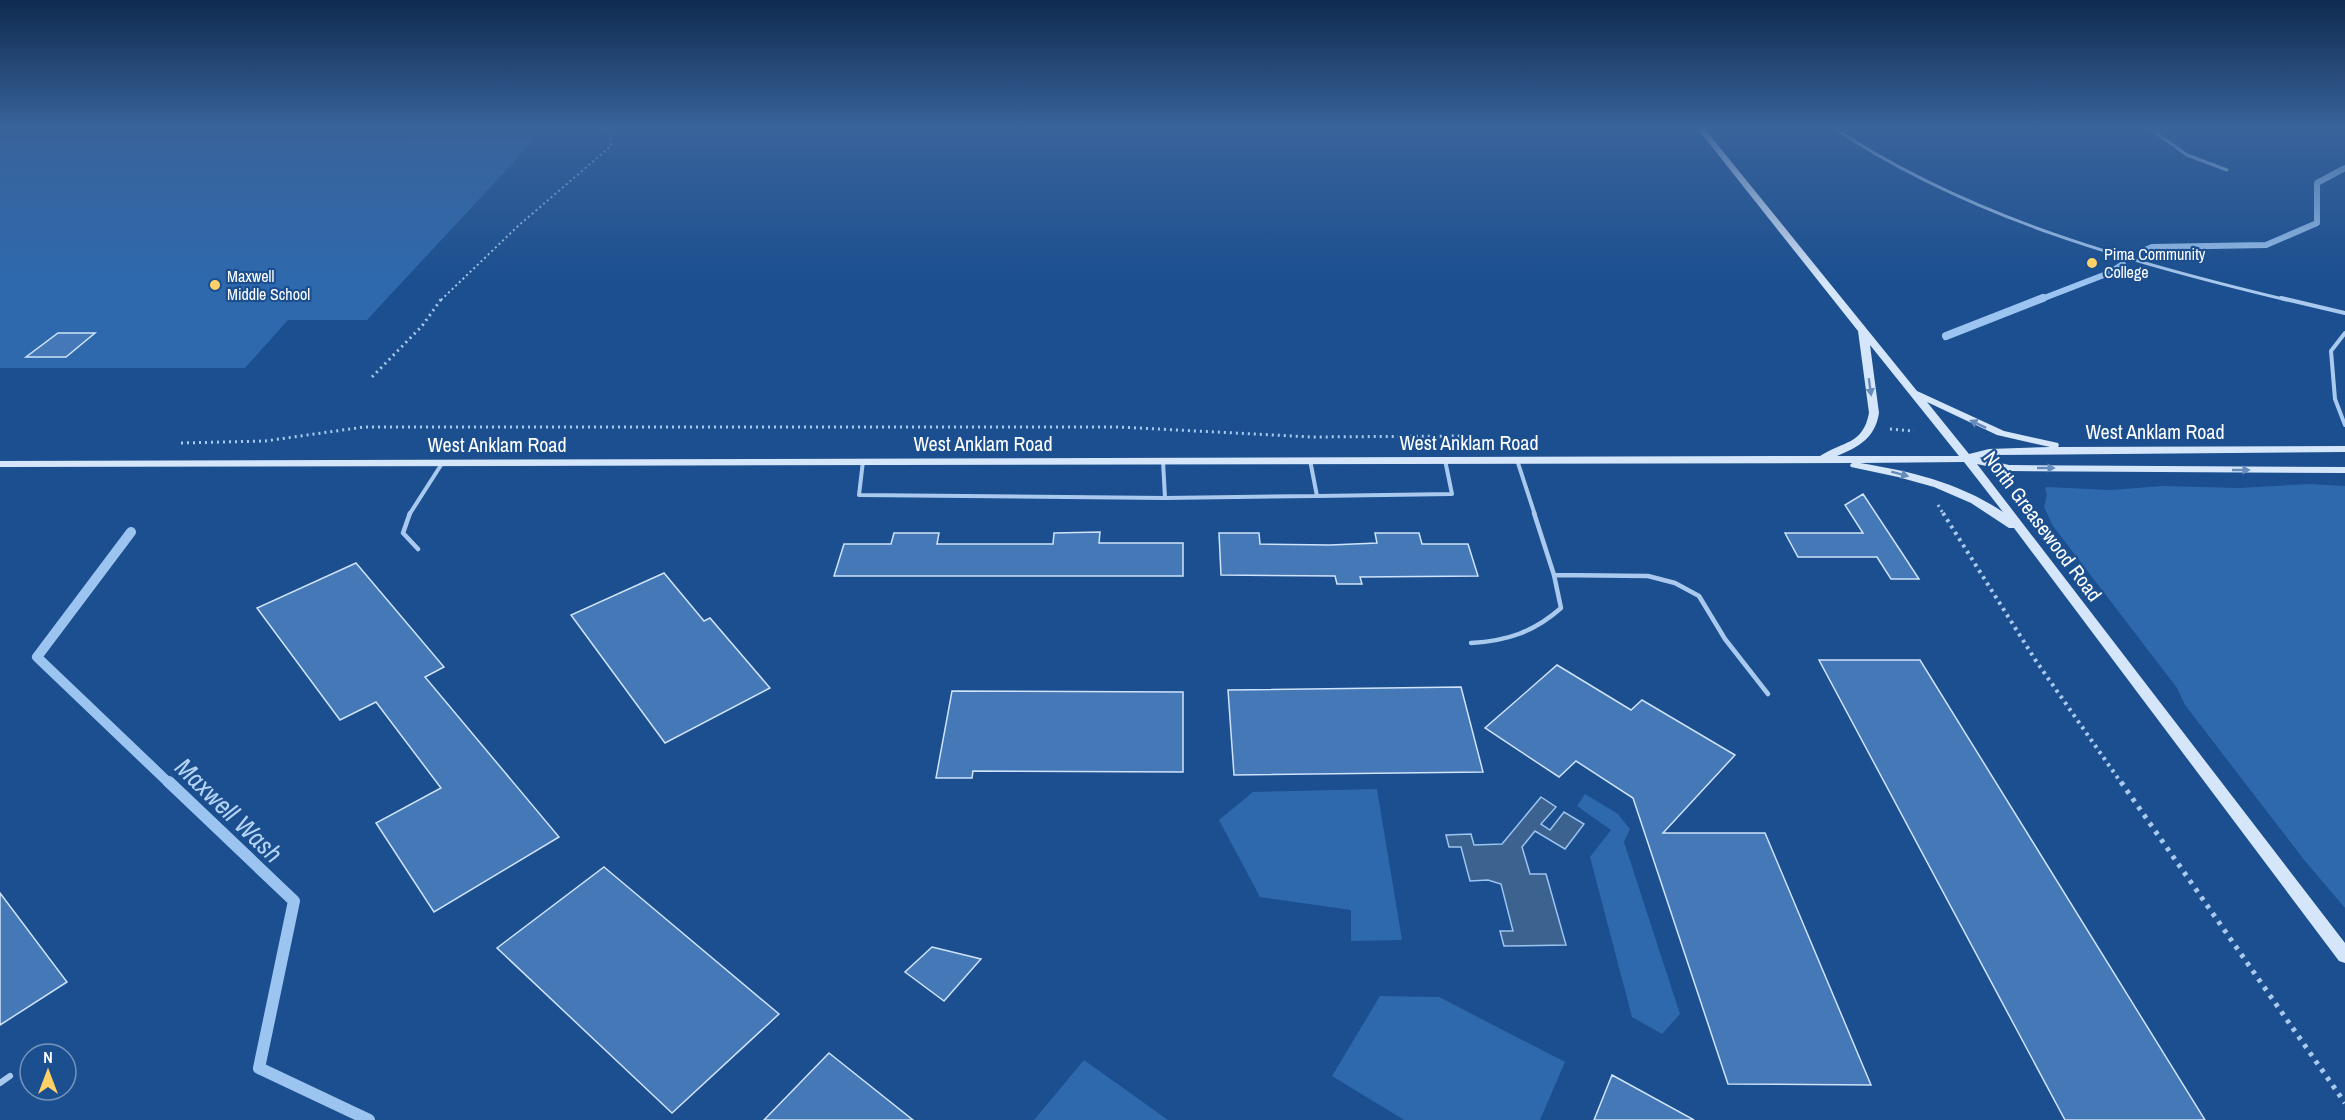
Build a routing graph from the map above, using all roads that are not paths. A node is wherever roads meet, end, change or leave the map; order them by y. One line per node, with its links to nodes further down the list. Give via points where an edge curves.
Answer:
1 (1742, 180): 4 (main road, North Greasewood Road)
2 (1927, 180): 3 (lane, via 2061,237 2235,289)
3 (2345, 313)
4 (1863, 329): 6 (main road, North Greasewood Road); 10 (main road, one-way to 10, via 1873,426 1864,439)
5 (2345, 333): 7 (lane, via 2331,351 2339,416)
6 (1913, 392): 9 (main road, one-way to 6, via 2001,433); 11 (main road, North Greasewood Road)
7 (2345, 425)
8 (2345, 449): 9 (main road, West Anklam Road)
9 (2075, 450): 11 (main road, West Anklam Road, via 1989,452)
10 (1821, 459): 11 (main road, West Anklam Road); 14 (main road, West Anklam Road); 22 (main road, one-way to 22, via 1947,486 1983,503)
11 (1967, 459): 19 (main road, West Anklam Road, one-way to 19, via 2009,468); 22 (main road, North Greasewood Road)
12 (1310, 460): 13 (main road, West Anklam Road); 16 (main road, West Anklam Road); 20 (lane)
13 (1445, 460): 14 (main road, West Anklam Road); 20 (lane, via 1452,494)
14 (1516, 460): 24 (lane)
15 (863, 461): 16 (main road, West Anklam Road); 17 (main road, West Anklam Road); 21 (lane, via 859,495)
16 (1163, 461): 21 (lane)
17 (443, 462): 18 (main road, West Anklam Road); 23 (lane, via 406,520 403,533)
18 (0, 465)
19 (2345, 470)
20 (1317, 496): 21 (lane)
21 (1165, 498)
22 (2025, 534): 27 (main road, North Greasewood Road)
23 (418, 549)
24 (1554, 574): 25 (lane, via 1561,608 1548,621 1529,633 1502,642); 26 (lane, via 1648,576 1675,583 1699,596 1725,639)
25 (1471, 643)
26 (1768, 694)
27 (2345, 956)
28 (10, 1076): 29 (lane)
29 (0, 1083)

